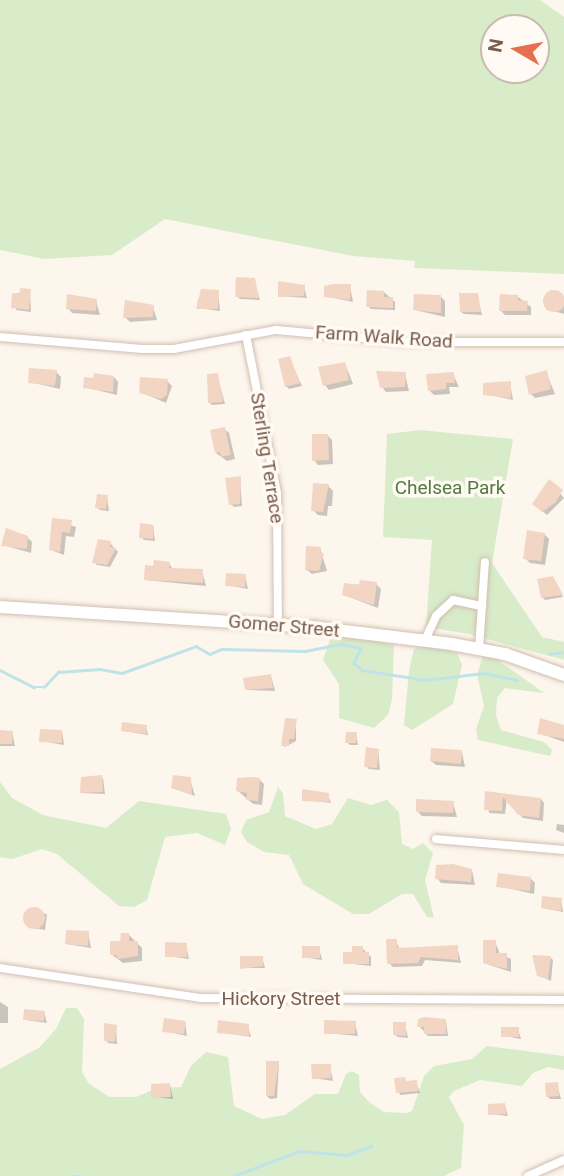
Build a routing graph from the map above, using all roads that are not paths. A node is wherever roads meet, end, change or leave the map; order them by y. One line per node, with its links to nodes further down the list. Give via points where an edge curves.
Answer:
1 (246, 335): 2 (street, Farm Walk Road, via 163,349); 3 (street, Farm Walk Road, via 276,330 409,342); 7 (street, Sterling Terrace, via 277,493)
2 (0, 337)
3 (564, 342)
4 (485, 562): 5 (street)
5 (482, 606): 8 (street, via 453,600 436,617); 9 (street)
6 (0, 607): 7 (street, Gomer Street)
7 (278, 625): 8 (street, Gomer Street)
8 (425, 640): 9 (street, Gomer Street)
9 (479, 649): 10 (street, Gomer Street)
10 (564, 675)
11 (436, 839): 12 (street)
12 (564, 850)
13 (0, 968): 14 (street, Hickory Street, via 201,998)
14 (564, 1000)
15 (564, 1160): 16 (street)
16 (528, 1176)

